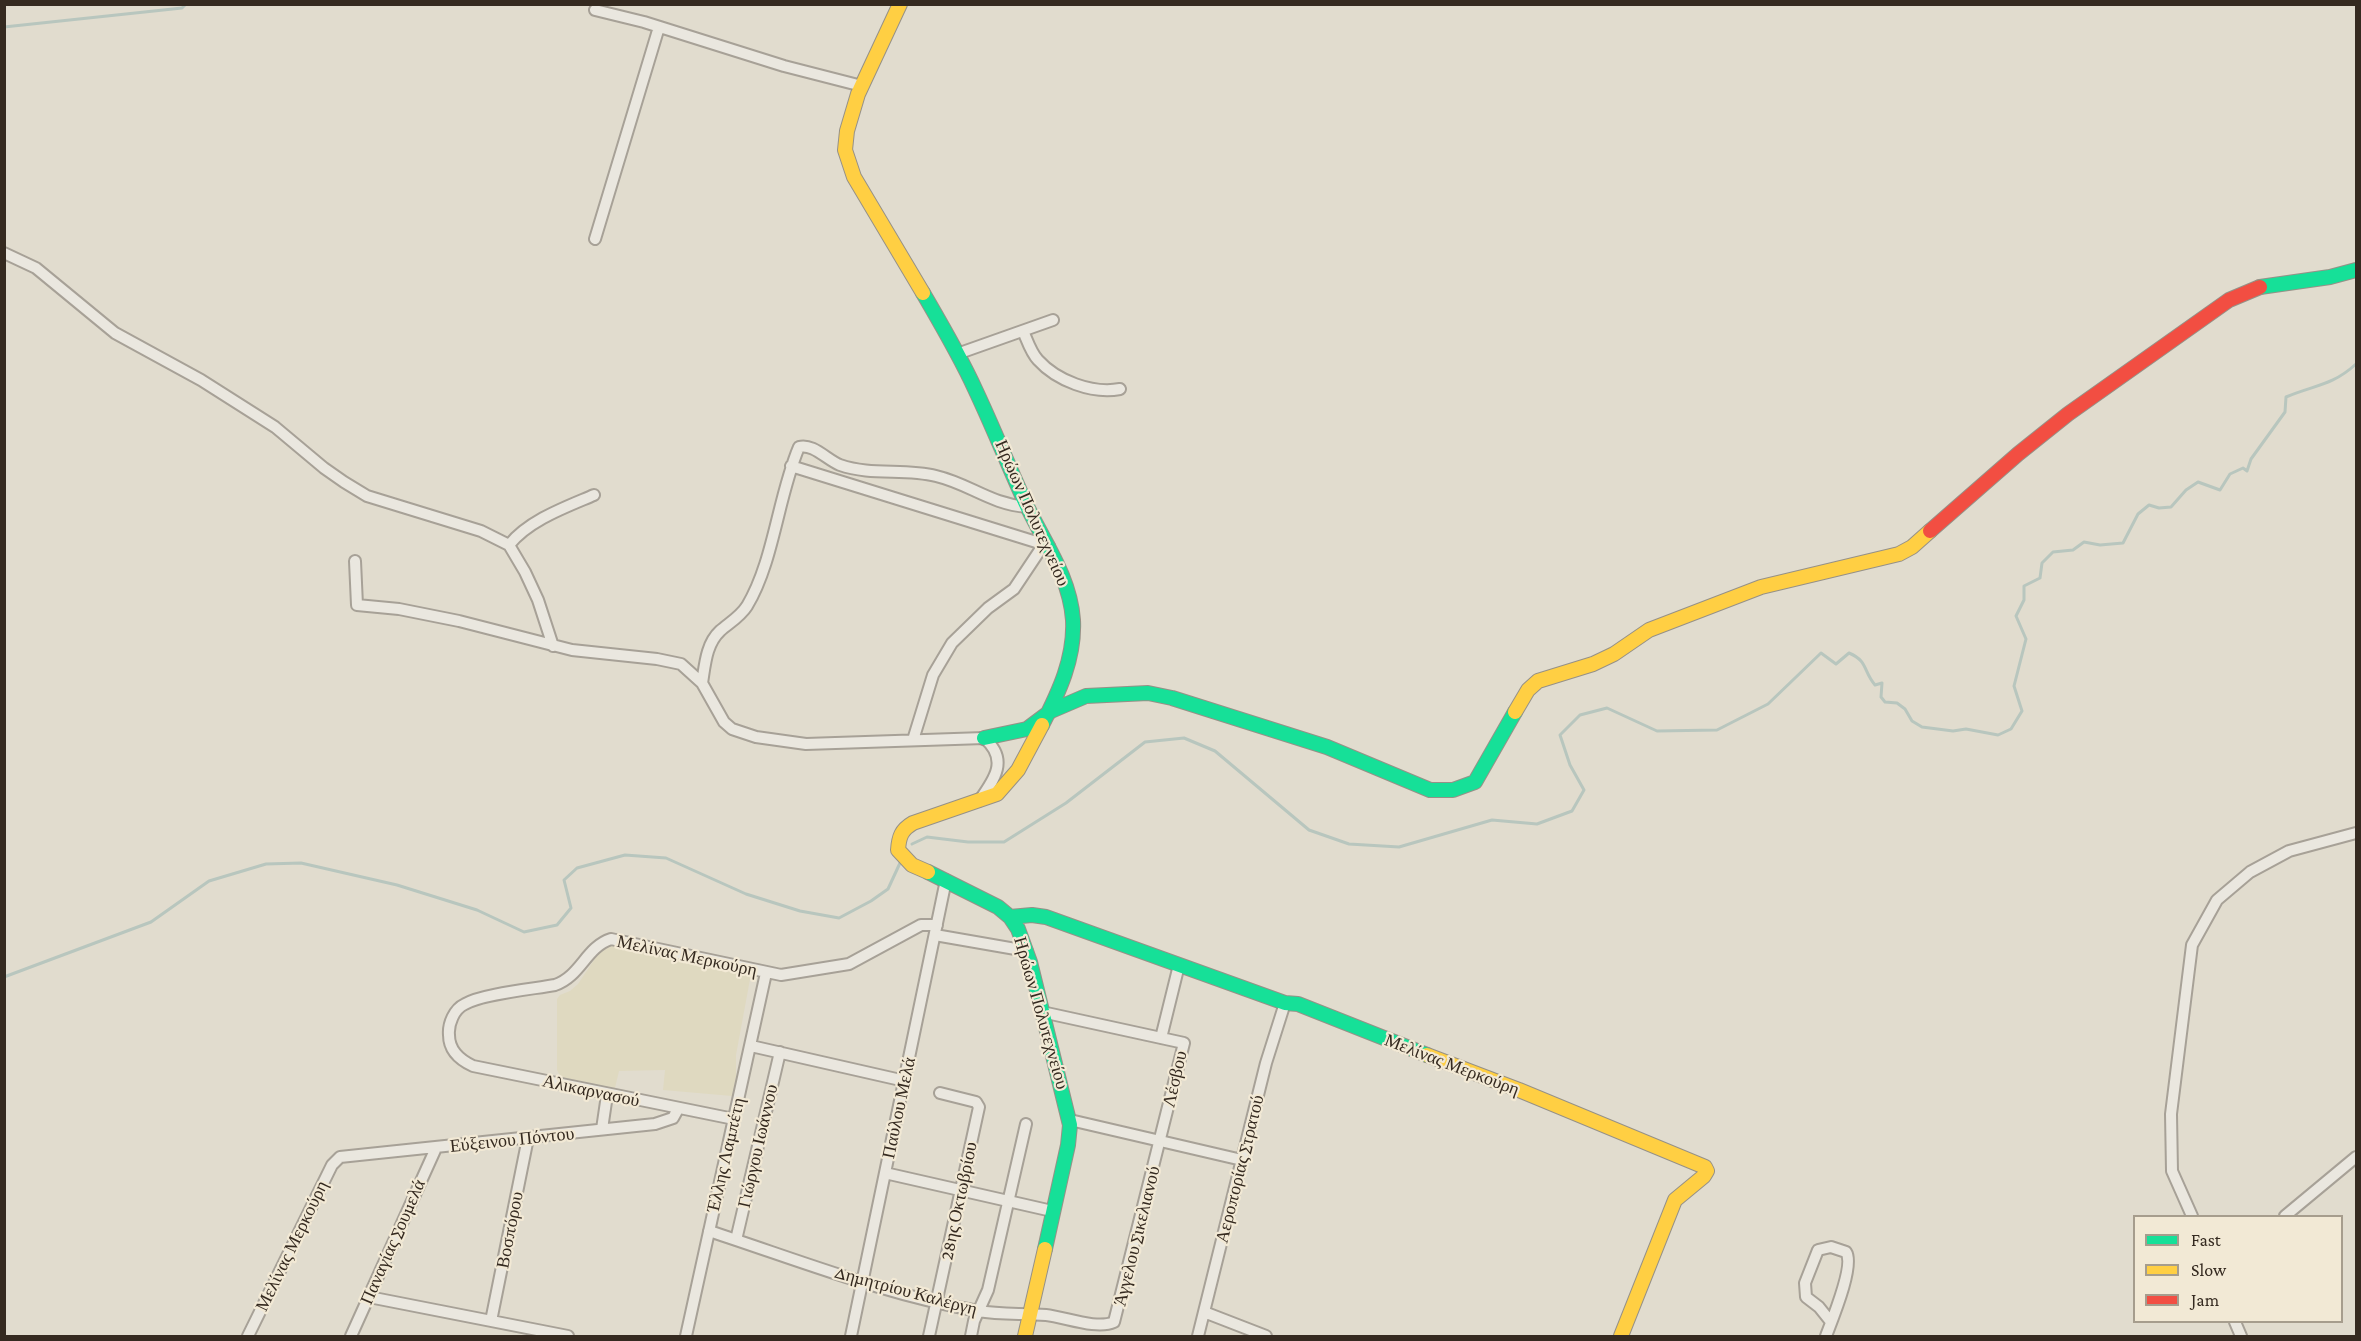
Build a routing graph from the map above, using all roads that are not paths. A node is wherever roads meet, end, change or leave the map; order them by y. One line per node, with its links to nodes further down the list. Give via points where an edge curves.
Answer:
1 (900, 4): 4 (street, Ηρώων Πολυτεχνείου)
2 (595, 10): 3 (street)
3 (659, 27): 4 (street); 5 (street)
4 (862, 86): 10 (street, Ηρώων Πολυτεχνείου, via 846,129 847,159)
5 (595, 239)
6 (4, 253): 16 (street, via 36,268 115,333 201,380 275,427 344,482 367,495 481,531)
7 (2356, 270): 20 (street, via 2282,282 2230,299 2055,424 1899,554 1761,587 1649,630 1593,664 1538,681 1528,690 1475,782 1461,789 1430,790 1327,747 1148,693 1086,696)
8 (1053, 320): 9 (street)
9 (1023, 331): 10 (street); 11 (street, via 1037,360 1068,382 1107,392)
10 (957, 354): 14 (street, Ηρώων Πολυτεχνείου)
11 (1120, 389)
12 (791, 466): 14 (street, via 799,447 805,446 840,465 936,476 989,499); 15 (street); 19 (street, via 765,562 747,606 712,641)
13 (594, 495): 16 (street, via 530,526)
14 (1027, 507): 15 (street, Ηρώων Πολυτεχνείου)
15 (1045, 541): 20 (street, Ηρώων Πολυτεχνείου, via 1059,566 1071,602 1069,664); 22 (street, via 1014,589 952,643 933,675)
16 (509, 545): 18 (street, via 538,600)
17 (355, 561): 18 (street, via 357,605 431,615)
18 (553, 646): 19 (street, via 681,664)
19 (702, 682): 22 (street, via 724,722 756,737 806,744)
20 (1051, 711): 21 (street, via 1027,729); 23 (street, Ηρώων Πολυτεχνείου, via 1005,788)
21 (984, 738): 22 (street); 23 (street, via 999,759 993,782)
22 (913, 740)
23 (979, 801): 25 (street, Ηρώων Πολυτεχνείου, via 913,822 900,834 902,856 912,865)
24 (2356, 832): 55 (street, via 2289,851 2250,872 2217,900 2192,945 2171,1114 2172,1171)
25 (946, 880): 26 (street, Ηρώων Πολυτεχνείου); 27 (street, Παύλου Μελά)
26 (1010, 917): 28 (street, Ηρώων Πολυτεχνείου); 29 (street, Μελίνας Μερκούρη, via 1046,917)
27 (936, 930): 28 (street, Μελίνας Μερκούρη); 30 (street, Μελίνας Μερκούρη, via 921,925 849,964 787,975); 37 (street, Παύλου Μελά)
28 (1027, 951): 32 (street, Ηρώων Πολυτεχνείου)
29 (1179, 965): 31 (street, Μελίνας Μερκούρη); 33 (street, Λέσβου)
30 (766, 973): 34 (street, Έλλης Λαμπέτη); 35 (street, Μελίνας Μερκούρη, via 611,939 594,948 578,970 561,983 464,1004 450,1022)
31 (1286, 1003): 50 (street, Αεροπορίας Στρατού, via 1266,1063); 78 (street, Μελίνας Μερκούρη, via 1298,1004 1518,1090 1707,1168 1702,1179 1675,1200)
32 (1042, 1012): 33 (street); 42 (street, Ηρώων Πολυτεχνείου)
33 (1161, 1038): 46 (street, Λέσβου, via 1184,1043)
34 (751, 1046): 36 (street); 41 (street, Έλλης Λαμπέτη)
35 (453, 1051): 39 (street, Αλικαρνασού, via 473,1066)
36 (780, 1052): 37 (street); 58 (street, Γιώργου Ιωάννου)
37 (905, 1081): 51 (street, Παύλου Μελά)
38 (940, 1093): 52 (street, 28ης Οκτωβρίου, via 979,1106)
39 (607, 1095): 40 (street, Αλικαρνασού); 44 (street)
40 (678, 1109): 41 (street, Αλικαρνασού); 44 (street, Εύξεινου Πόντου, via 676,1116 664,1122)
41 (734, 1119): 57 (street, Έλλης Λαμπέτη)
42 (1070, 1120): 46 (street); 54 (street, Ηρώων Πολυτεχνείου)
43 (1026, 1124): 53 (street)
44 (602, 1129): 45 (street, Εύξεινου Πόντου)
45 (528, 1138): 47 (street, Εύξεινου Πόντου); 65 (street, Βοσπόρου)
46 (1160, 1141): 50 (street); 67 (street, Άγγελου Σικελιανού, via 1116,1321)
47 (436, 1148): 49 (street, Εύξεινου Πόντου); 60 (street, Παναγίας Σουμελά)
48 (2356, 1156): 56 (street)
49 (340, 1157): 68 (street, Μελίνας Μερκούρη, via 332,1165)
50 (1242, 1161): 63 (street, Αεροπορίας Στρατού)
51 (885, 1173): 52 (street); 59 (street, Παύλου Μελά)
52 (960, 1190): 53 (street); 61 (street, 28ης Οκτωβρίου)
53 (1008, 1201): 54 (street); 62 (street, via 988,1290)
54 (1052, 1211): 64 (street, Ηρώων Πολυτεχνείου)
55 (2192, 1215)
56 (2286, 1215)
57 (709, 1231): 58 (street, Δημητρίου Καλέργη); 71 (street, Έλλης Λαμπέτη)
58 (736, 1240): 59 (street, Δημητρίου Καλέργη)
59 (862, 1282): 61 (street, Δημητρίου Καλέργη); 72 (street, Παύλου Μελά)
60 (369, 1297): 65 (street); 69 (street, Παναγίας Σουμελά)
61 (936, 1303): 62 (street, Δημητρίου Καλέργη); 73 (street, 28ης Οκτωβρίου)
62 (979, 1311): 64 (street, Δημητρίου Καλέργη); 74 (street)
63 (1204, 1312): 76 (street, Αεροπορίας Στρατού); 77 (street)
64 (1030, 1314): 67 (street, Δημητρίου Καλέργη); 75 (street, Ηρώων Πολυτεχνείου)
65 (491, 1321): 70 (street)
66 (1831, 1322): 66 (street, via 1849,1258 1843,1250 1829,1246 1815,1253 1804,1289 1806,1297); 79 (street)
67 (1107, 1325)
68 (248, 1336)
69 (351, 1336)
70 (568, 1336)
71 (686, 1336)
72 (851, 1336)
73 (929, 1336)
74 (971, 1336)
75 (1025, 1336)
76 (1198, 1336)
77 (1266, 1336)
78 (1621, 1336)
79 (1826, 1336)

